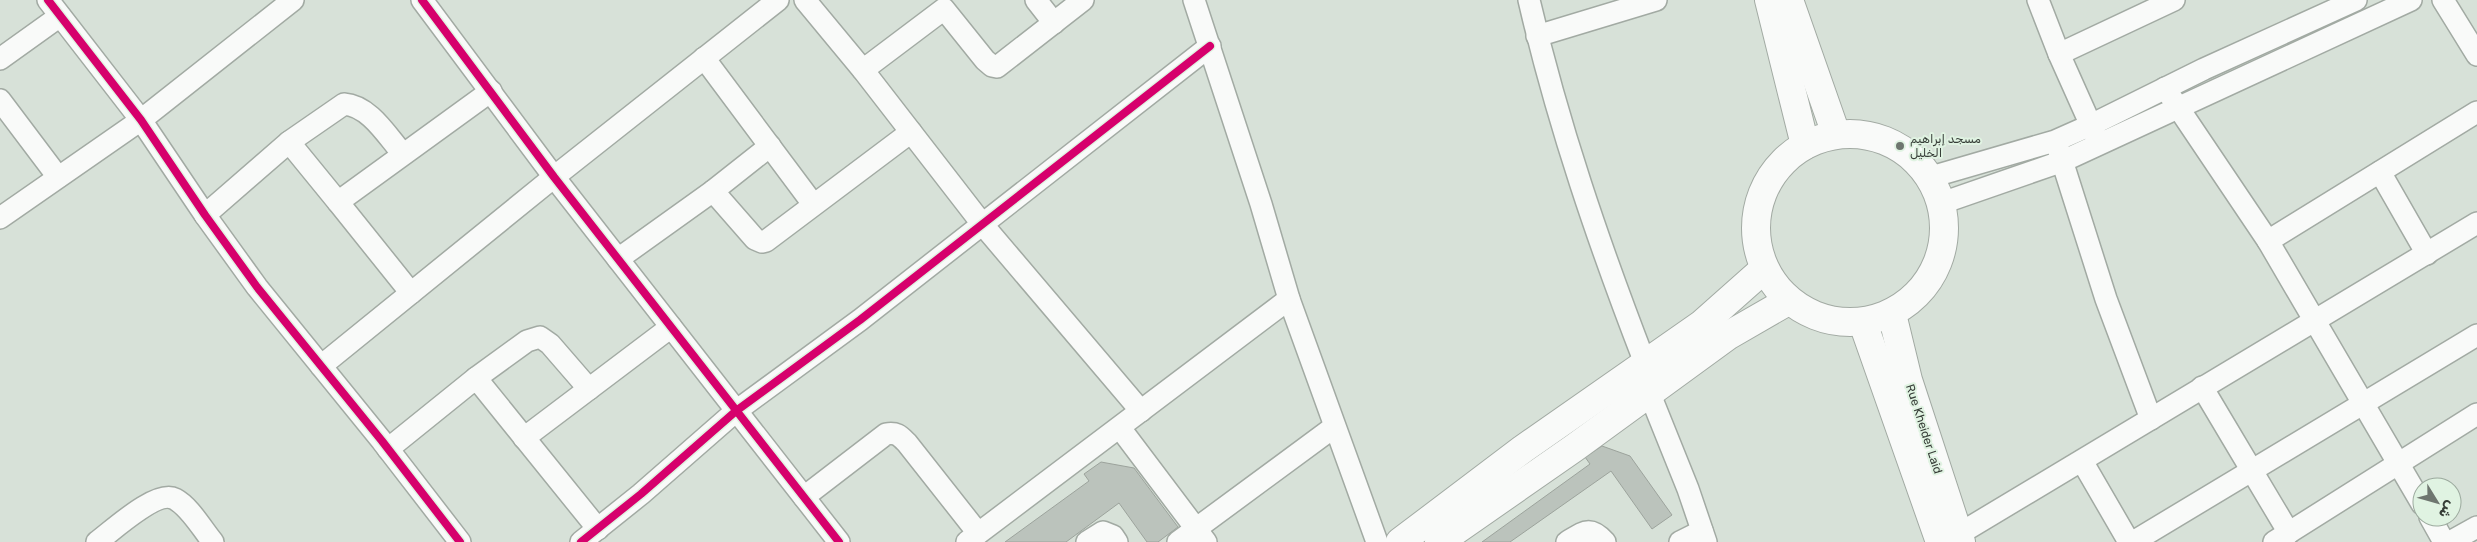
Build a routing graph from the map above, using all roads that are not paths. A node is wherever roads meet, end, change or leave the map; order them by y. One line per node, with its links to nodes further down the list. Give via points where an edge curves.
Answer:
1 (293, 0): 32 (street)
2 (422, 0): 28 (street)
3 (778, 0): 24 (street)
4 (805, 0): 26 (street)
5 (1036, 0): 19 (street)
6 (1083, 0): 19 (street)
7 (1194, 0): 21 (street)
8 (1529, 0): 20 (street)
9 (1656, 0): 20 (street)
10 (1769, 0): 38 (street)
11 (1789, 0): 34 (street)
12 (2038, 0): 22 (street)
13 (2174, 0): 22 (street)
14 (2356, 0): 27 (street)
15 (2411, 0): 30 (street)
16 (2443, 0): 23 (street)
17 (950, 4): 19 (street, via 992,66 1001,65); 26 (street)
18 (54, 8): 25 (street); 32 (street)
19 (1054, 23)
20 (1537, 36): 66 (street, via 1575,172)
21 (1210, 46): 53 (street); 59 (street, via 1262,204)
22 (2059, 54): 35 (street)
23 (2477, 55)
24 (704, 58): 39 (street); 44 (street)
25 (0, 59)
26 (863, 70): 33 (street)
27 (2165, 88): 30 (street); 35 (street)
28 (491, 91): 40 (street); 44 (street)
29 (0, 100): 43 (street)
30 (2178, 107): 35 (street); 54 (street)
31 (2477, 112): 42 (street)
32 (141, 120): 43 (street); 50 (street)
33 (911, 132): 49 (street); 53 (street)
34 (1836, 134): 38 (street); 45 (street, via 1864,134 1890,142 1913,156)
35 (2095, 134): 36 (street); 41 (street)
36 (2055, 141): 41 (street); 45 (street)
37 (289, 142): 40 (street, via 344,104 355,105 364,110); 47 (street); 50 (street)
38 (1805, 145): 57 (street, via 1782,162 1766,185 1757,212 1756,241)
39 (770, 146): 46 (street); 49 (street)
40 (404, 154): 47 (street)
41 (2063, 161): 48 (street); 76 (street, via 2106,299)
42 (2380, 172): 54 (street); 55 (street)
43 (58, 177): 51 (street)
44 (554, 177): 56 (street); 58 (street)
45 (1931, 177): 48 (street)
46 (713, 191): 49 (street, via 755,239 762,242); 56 (street)
47 (338, 202): 58 (street)
48 (1942, 203): 61 (street, via 1945,236 1937,267 1919,294)
49 (813, 204)
50 (205, 215): 67 (street, via 257,287)
51 (0, 218)
52 (2477, 223): 55 (street)
53 (983, 225): 73 (street); 74 (street)
54 (2268, 241): 62 (street)
55 (2427, 254): 62 (street)
56 (618, 259): 64 (street)
57 (1764, 268): 60 (street); 66 (street, via 1702,324)
58 (411, 293): 67 (street)
59 (1289, 300): 74 (street); 77 (street)
60 (1788, 301): 63 (street, via 1811,315 1836,323); 71 (street, via 1729,335)
61 (1892, 314): 63 (street); 93 (street, Rue Kheider Laid)
62 (2316, 320): 69 (street); 72 (street)
63 (1863, 322): 93 (street, Rue Kheider Laid)
64 (671, 327): 70 (street); 73 (street)
65 (2477, 335): 72 (street)
66 (1645, 363): 103 (street, via 1522,449)
67 (321, 366): 80 (street)
68 (476, 378): 70 (street, via 527,341 540,338 550,344); 79 (street); 80 (street)
69 (2202, 387): 76 (street); 83 (street)
70 (589, 389): 79 (street)
71 (1648, 392): 90 (street); 104 (street)
72 (2363, 403): 82 (street); 83 (street)
73 (736, 411): 85 (street); 88 (street)
74 (1141, 411): 78 (street)
75 (2477, 414): 82 (street)
76 (2151, 419): 81 (street)
77 (1334, 427): 89 (street); 102 (street)
78 (1120, 428): 89 (street); 92 (street)
79 (524, 438): 88 (street)
80 (388, 448): 96 (street)
81 (2082, 461): 93 (street); 108 (street)
82 (2399, 464): 84 (street); 91 (street)
83 (2251, 471): 91 (street); 108 (street)
84 (2412, 487)
85 (804, 497): 92 (street, via 886,434 893,433 907,443); 98 (street)
86 (2477, 526): 110 (street)
87 (2436, 527): 109 (street)
88 (598, 529): 97 (street)
89 (1201, 535): 101 (street)
90 (1704, 536): 107 (street)
91 (2281, 537)
92 (973, 538)
93 (1950, 540)
94 (97, 542): 95 (street, via 164,496 174,499)
95 (213, 542)
96 (460, 542)
97 (581, 542)
98 (839, 542)
99 (1086, 542): 100 (street, via 1103,532 1109,533)
100 (1117, 542)
101 (1178, 542)
102 (1377, 542)
103 (1400, 542)
104 (1439, 542)
105 (1567, 542): 106 (street, via 1585,531 1598,534)
106 (1605, 542)
107 (1680, 542)
108 (2131, 542)
109 (2444, 542)
110 (2450, 542)

